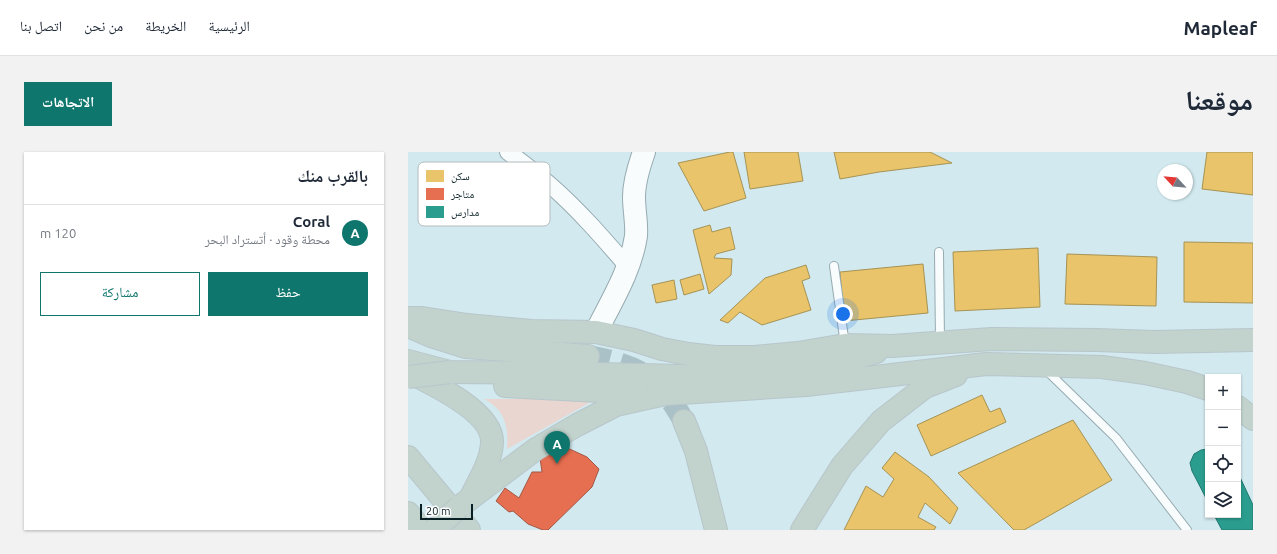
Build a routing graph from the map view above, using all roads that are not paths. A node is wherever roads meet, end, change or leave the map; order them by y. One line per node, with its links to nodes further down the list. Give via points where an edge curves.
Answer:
1 (508, 152): 3 (street)
2 (644, 152): 7 (street, via 635,184 636,235)
3 (521, 162)
4 (550, 185): 7 (street, via 580,213)
5 (939, 252): 12 (lane)
6 (834, 266): 13 (lane)
7 (628, 267): 10 (street)
8 (408, 318): 10 (highway, via 532,331)
9 (408, 326): 15 (highway, via 466,347)
10 (596, 332): 13 (highway, via 662,349 715,357 755,357)
11 (1253, 340): 12 (highway, via 1154,342 992,339)
12 (940, 342): 14 (highway)
13 (845, 345): 14 (highway)
14 (892, 346): 20 (highway, via 846,361 722,377)
15 (588, 356)
16 (408, 361): 20 (highway)
17 (986, 364): 18 (highway); 24 (highway, via 806,385); 35 (highway, via 925,387 881,421 842,466)
18 (1041, 365): 23 (highway, via 1102,367 1187,382); 36 (lane, via 1116,438)
19 (408, 372): 22 (highway)
20 (450, 372): 21 (highway, bridge)
21 (408, 378)
22 (430, 383): 24 (highway); 29 (highway, via 472,408 489,429 492,441 489,457)
23 (1205, 388)
24 (665, 394): 29 (highway, via 616,405 577,425 536,449)
25 (1241, 409): 26 (highway)
26 (1253, 419)
27 (684, 421): 34 (highway, via 696,450)
28 (408, 457): 33 (highway)
29 (471, 499): 32 (highway, bridge)
30 (408, 513): 31 (highway)
31 (422, 530)
32 (434, 530)
33 (469, 530)
34 (716, 530)
35 (802, 530)
36 (1187, 530)

